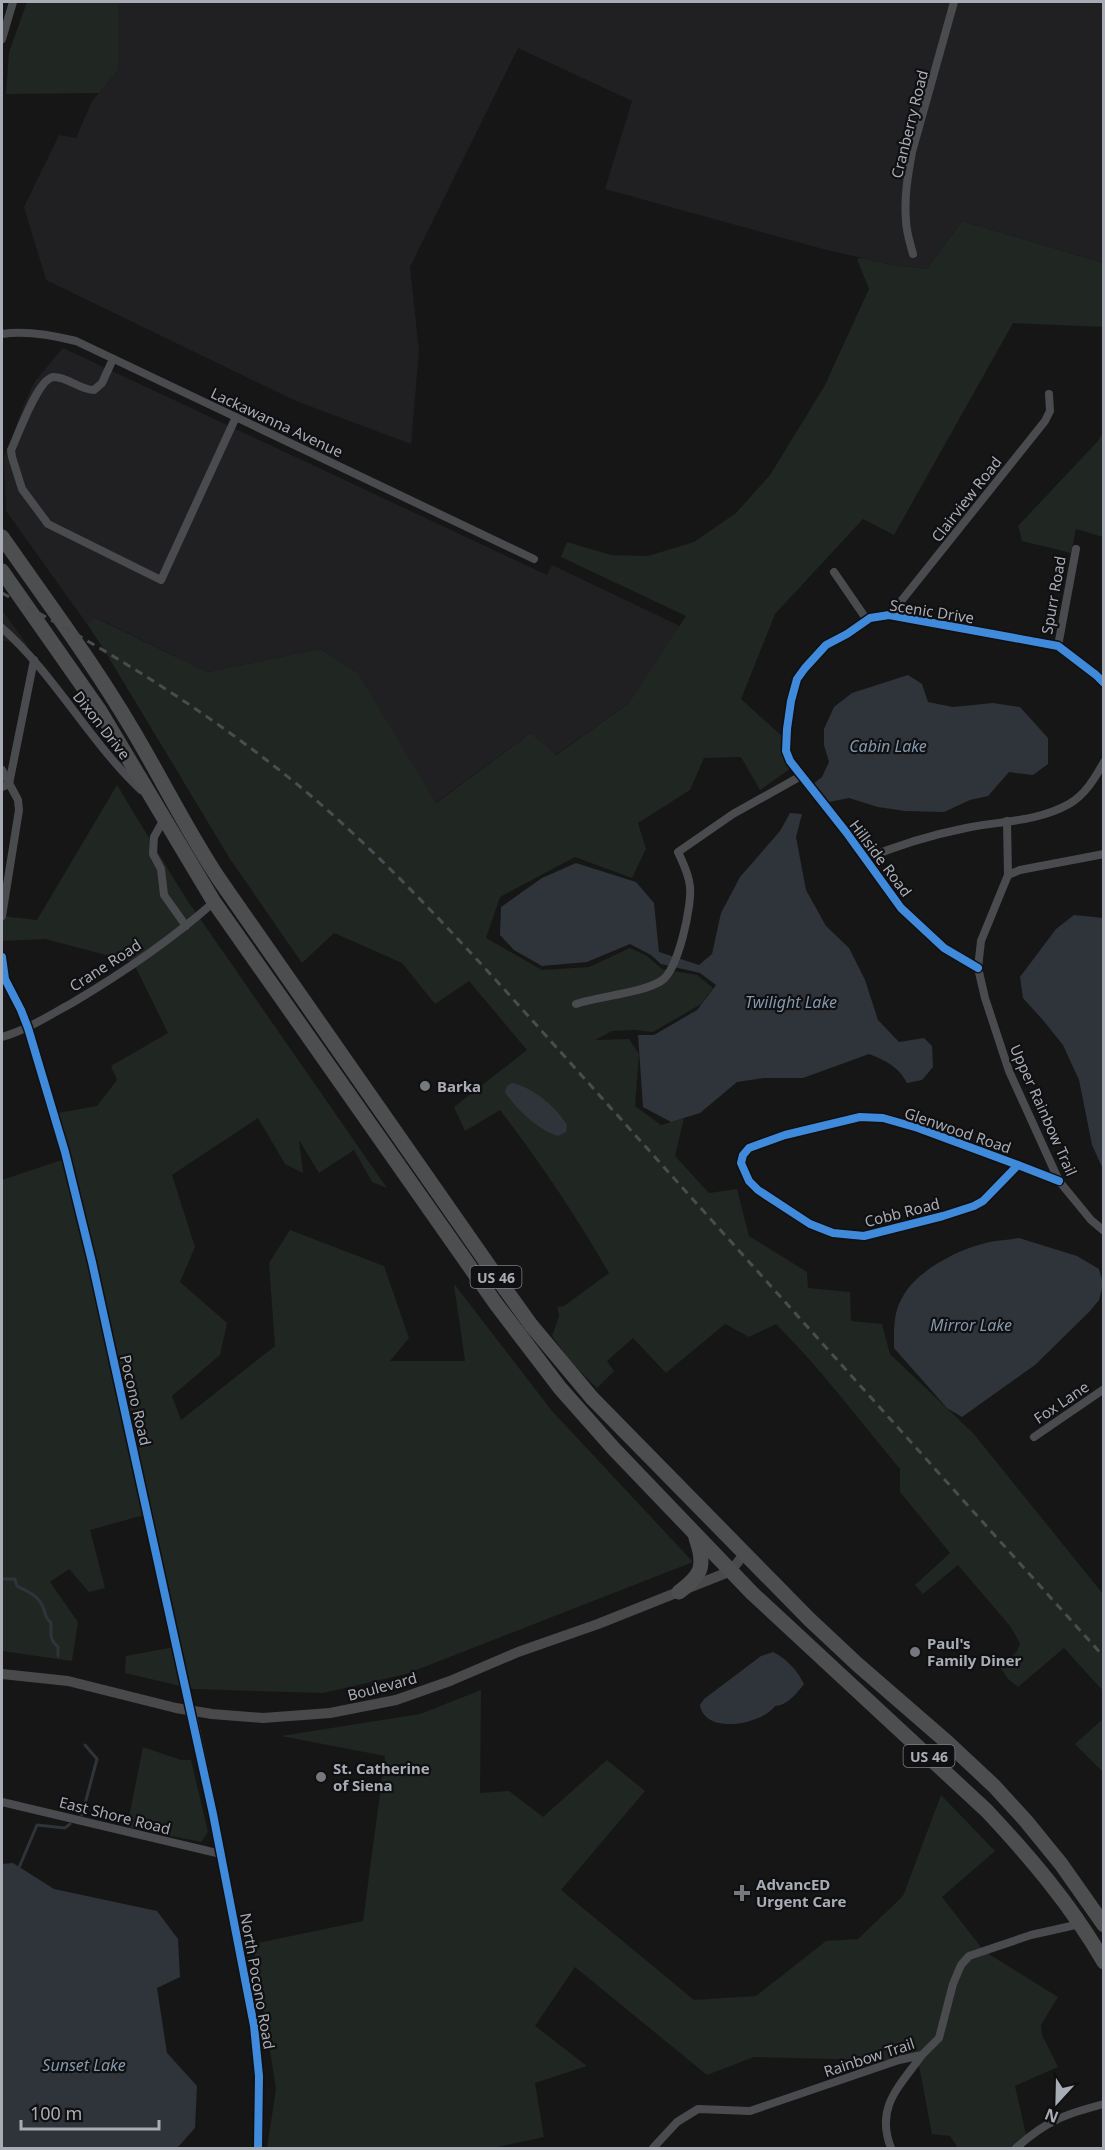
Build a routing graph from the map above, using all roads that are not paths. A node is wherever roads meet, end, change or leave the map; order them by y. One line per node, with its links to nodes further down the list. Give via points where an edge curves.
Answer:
1 (13, 2): 3 (street)
2 (954, 2): 4 (street, Cranberry Road, via 912,152 906,222)
3 (2, 39)
4 (913, 254)
5 (2, 334): 6 (street, Lackawanna Avenue, via 52,335)
6 (113, 359): 8 (street, Lackawanna Avenue); 8 (street, via 102,383 94,390 54,377 47,379 11,450 12,457 22,489 48,524 161,580)
7 (1049, 394): 14 (street, Clairview Road, via 1050,411 1045,421)
8 (236, 417): 11 (street, Lackawanna Avenue)
9 (2, 537): 45 (highway, US 46, via 132,729 219,879 525,1317 607,1414)
10 (1076, 549): 17 (street, Spurr Road)
11 (534, 559)
12 (2, 571): 24 (highway, US 46, via 100,711)
13 (834, 572): 15 (street)
14 (892, 616): 15 (street, Scenic Drive); 17 (street, Scenic Drive)
15 (867, 620): 22 (street, Scenic Drive, via 826,645 797,679 786,751)
16 (2, 628): 18 (street)
17 (1058, 646): 19 (street, Scenic Drive)
18 (34, 660): 23 (street); 24 (street, Dixon Drive, via 121,771)
19 (1104, 683)
20 (1104, 762): 26 (street, via 1091,783 1069,804 1036,818)
21 (2, 770): 23 (street)
22 (801, 776): 28 (street, Hillside Road); 35 (street, via 733,814 678,852 691,895 669,975 649,986)
23 (5, 785): 31 (street, via 18,800 19,821)
24 (153, 801): 25 (highway, US 46)
25 (164, 819): 30 (highway, US 46); 32 (street, via 154,837 153,854 161,869 164,895)
26 (1007, 821): 28 (street, via 914,840); 29 (street)
27 (1104, 854): 29 (street)
28 (865, 859): 34 (street, Hillside Road, via 901,908 944,948)
29 (1008, 875): 34 (street, Upper Rainbow Trail, via 981,941)
30 (214, 902): 32 (street, Crane Road); 44 (highway, US 46, via 560,1389)
31 (2, 916)
32 (186, 926): 36 (street, Crane Road, via 117,975)
33 (2, 957): 36 (street, Pocono Road, via 5,979)
34 (978, 968): 40 (street, Upper Rainbow Trail, via 1009,1071)
35 (576, 1004)
36 (28, 1028): 37 (street, Crane Road); 49 (street, Pocono Road, via 92,1262)
37 (2, 1037)
38 (743, 1154): 39 (street, Glenwood Road, via 785,1135 860,1117 883,1118 918,1128); 39 (street, Cobb Road, via 744,1172 758,1190 810,1224 848,1236 876,1234 974,1206)
39 (1018, 1165): 40 (street, Glenwood Road)
40 (1059, 1180): 41 (street, Upper Rainbow Trail)
41 (1104, 1231)
42 (1104, 1389): 43 (street, Fox Lane)
43 (1034, 1437)
44 (694, 1533): 46 (highway, US 46); 47 (highway, via 702,1554 699,1573)
45 (744, 1554): 46 (main road); 53 (highway, US 46, via 842,1650 994,1786 1061,1864)
46 (731, 1571): 47 (main road, Boulevard); 52 (highway, US 46, via 968,1792 1016,1842)
47 (679, 1592): 49 (main road, Boulevard, via 396,1700 350,1710 281,1717)
48 (2, 1674): 49 (main road, Boulevard, via 68,1681)
49 (191, 1710): 51 (main road, Pocono Road)
50 (2, 1802): 51 (street, East Shore Road)
51 (221, 1854): 57 (main road, North Pocono Road, via 257,2050)
52 (1080, 1924): 54 (highway, US 46); 55 (street, Rainbow Trail, via 1031,1935 969,1956 953,1984 939,2038)
53 (1104, 1925)
54 (1104, 1962)
55 (922, 2055): 58 (street, Rainbow Trail, via 750,2111 698,2109 677,2122); 59 (street, via 886,2109 885,2125)
56 (1104, 2104): 60 (street, via 1050,2122)
57 (258, 2148)
58 (653, 2148)
59 (891, 2148)
60 (1016, 2148)

